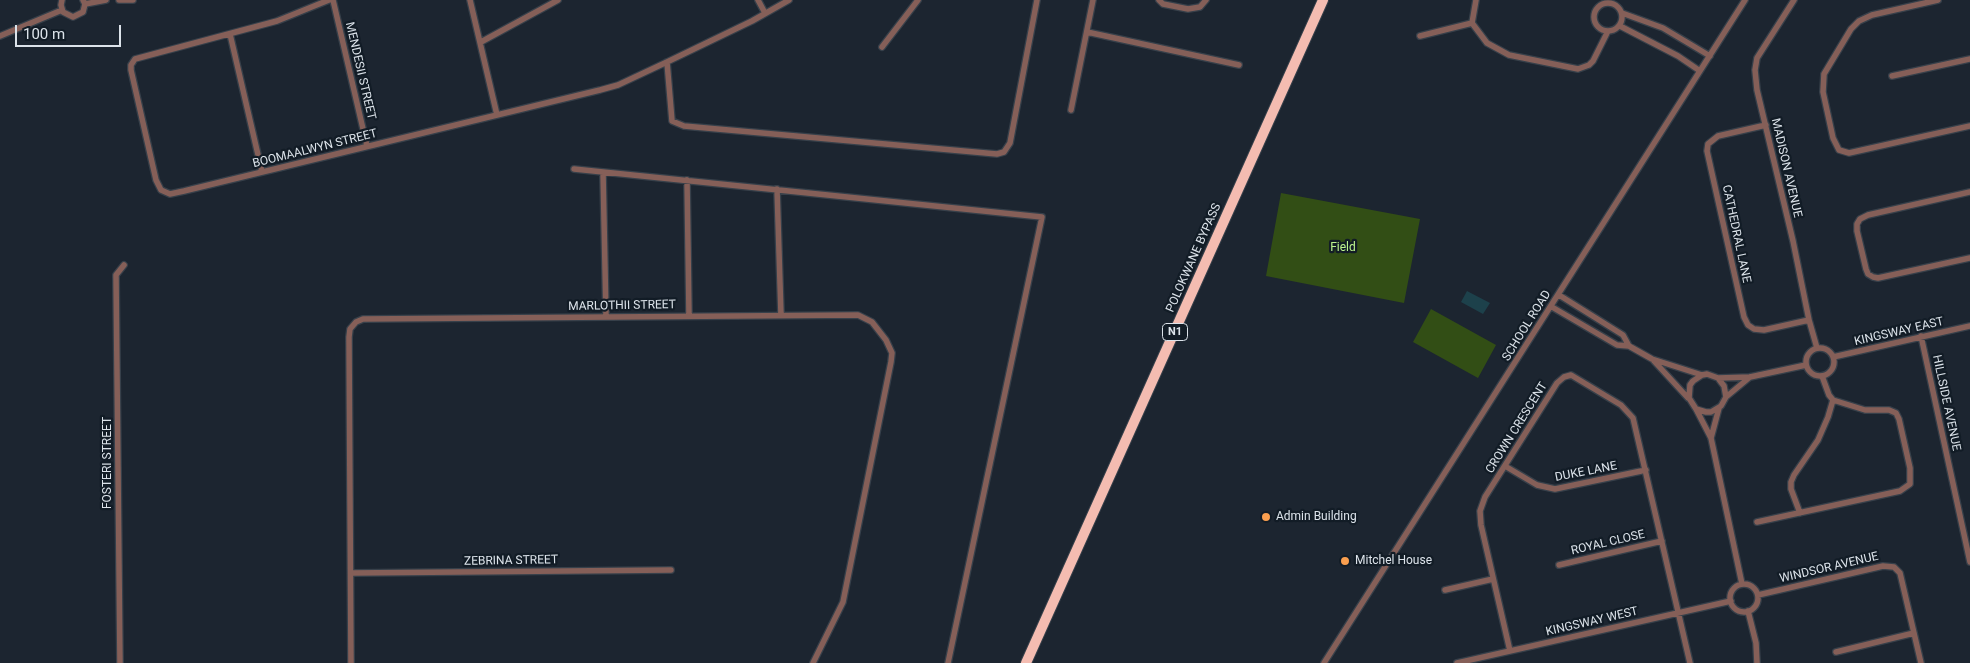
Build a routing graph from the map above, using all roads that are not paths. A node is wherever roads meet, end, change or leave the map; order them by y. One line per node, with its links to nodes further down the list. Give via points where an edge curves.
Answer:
1 (62, 0): 23 (street)
2 (106, 0): 22 (street)
3 (119, 0): 4 (street)
4 (133, 0)
5 (329, 0): 30 (street, BOOMAALWYN STREET, via 276,21)
6 (333, 0): 45 (street, MENDESII STREET)
7 (470, 0): 33 (street)
8 (558, 0): 33 (street)
9 (758, 0): 24 (street)
10 (789, 0): 24 (street, BOOMAALWYN STREET)
11 (918, 0): 34 (street)
12 (1037, 0): 37 (street, via 1010,143 1004,152 997,154 684,126 672,121)
13 (1093, 0): 29 (street)
14 (1159, 0): 15 (street, via 1163,4 1188,9 1200,7)
15 (1206, 0)
16 (1323, 0): 100 (highway, POLOKWANE BYPASS / N1)
17 (1476, 0): 26 (street)
18 (1746, 0): 35 (street, SCHOOL ROAD)
19 (1794, 0): 43 (street, MADISON AVENUE, via 1757,58 1755,70)
20 (1938, 0): 44 (street, via 1872,15 1851,30 1824,74 1823,92 1833,138 1838,150 1849,154)
21 (1610, 1): 25 (street); 28 (street, via 1598,7 1594,15 1599,28)
22 (84, 2): 23 (street, via 83,12 77,17 69,17)
23 (62, 10): 31 (street)
24 (765, 12): 37 (street, BOOMAALWYN STREET)
25 (1622, 13): 27 (street); 35 (street, via 1663,28)
26 (1472, 23): 28 (street, via 1487,43 1503,52 1578,69 1593,60); 32 (street)
27 (1620, 26): 28 (street); 39 (street)
28 (1608, 31)
29 (1087, 32): 38 (street); 41 (street)
30 (230, 34): 47 (street); 47 (street, BOOMAALWYN STREET, via 141,56 132,62 131,70 156,180 161,190 170,194)
31 (0, 36)
32 (1420, 36)
33 (480, 42): 42 (street)
34 (882, 47)
35 (1710, 56): 39 (street, SCHOOL ROAD)
36 (1970, 59): 40 (street)
37 (667, 62): 42 (street, BOOMAALWYN STREET, via 618,85)
38 (1239, 65)
39 (1700, 71): 54 (street, SCHOOL ROAD)
40 (1892, 76)
41 (1071, 110)
42 (497, 115): 45 (street, BOOMAALWYN STREET)
43 (1766, 125): 59 (street, MADISON AVENUE); 59 (street, CATHEDRAL LANE, via 1718,136 1708,144 1744,316 1748,325 1764,330)
44 (1970, 126)
45 (367, 146): 47 (street, BOOMAALWYN STREET)
46 (574, 169): 48 (street)
47 (262, 172)
48 (603, 172): 49 (street); 58 (street)
49 (687, 180): 50 (street); 56 (street)
50 (777, 189): 57 (street); 99 (street, via 1042,217)
51 (1970, 192): 52 (street, via 1868,215 1860,219 1857,231 1866,269 1873,277)
52 (1970, 258)
53 (124, 265): 96 (street, FOSTERI STREET, via 116,276)
54 (1559, 294): 55 (street, SCHOOL ROAD); 62 (street, via 1623,335)
55 (1552, 307): 62 (street, via 1617,345); 101 (street, SCHOOL ROAD)
56 (689, 315): 57 (street, MARLOTHII STREET); 58 (street, MARLOTHII STREET)
57 (781, 315): 98 (street, MARLOTHII STREET, via 864,316 886,340 892,352 843,602)
58 (606, 316): 85 (street, MARLOTHII STREET, via 363,319 353,325 349,337)
59 (1809, 320): 63 (street, MADISON AVENUE)
60 (1970, 326): 61 (street, KINGSWAY EAST)
61 (1921, 336): 64 (street, KINGSWAY EAST); 82 (street, HILLSIDE AVENUE)
62 (1629, 346): 65 (street)
63 (1817, 348): 64 (street, via 1828,351); 66 (street, via 1808,354)
64 (1832, 357): 68 (street, via 1831,370)
65 (1652, 359): 67 (street); 72 (street)
66 (1806, 365): 68 (street, via 1812,373); 69 (street)
67 (1702, 375): 70 (street); 72 (street, via 1690,385)
68 (1822, 376): 73 (street)
69 (1750, 377): 70 (street); 71 (street)
70 (1718, 378): 71 (street)
71 (1726, 397): 74 (street)
72 (1689, 398): 75 (street)
73 (1833, 400): 79 (street, via 1818,440 1791,482); 79 (street, via 1865,410 1896,413 1912,478 1910,484 1900,491)
74 (1719, 408): 75 (street, via 1706,412); 76 (street)
75 (1696, 409): 76 (street)
76 (1711, 438): 87 (street)
77 (1505, 466): 78 (street, DUKE LANE, via 1537,485 1555,489); 78 (street, CROWN CRESCENT, via 1557,382 1571,375 1630,413); 86 (street, CROWN CRESCENT, via 1480,511)
78 (1646, 470): 81 (street, CROWN CRESCENT)
79 (1800, 513): 80 (street)
80 (1757, 522)
81 (1662, 541): 83 (street, ROYAL CLOSE); 92 (street, CROWN CRESCENT)
82 (1970, 562)
83 (1559, 565)
84 (671, 570): 85 (street, ZEBRINA STREET)
85 (351, 573): 97 (street, MARLOTHII STREET)
86 (1493, 580): 88 (street); 94 (street, CROWN CRESCENT)
87 (1742, 584): 89 (street, via 1754,588); 90 (street, via 1733,590)
88 (1445, 590)
89 (1758, 595): 91 (street, via 1755,607); 93 (street, WINDSOR AVENUE, via 1883,566 1894,567 1900,573)
90 (1731, 601): 91 (street, via 1737,610); 92 (street, KINGSWAY WEST)
91 (1748, 612): 104 (street)
92 (1679, 613): 94 (street, KINGSWAY WEST); 103 (street, CROWN CRESCENT)
93 (1914, 633): 95 (street); 105 (street, WINDSOR AVENUE)
94 (1510, 651): 102 (street, KINGSWAY WEST)
95 (1836, 652)
96 (120, 663)
97 (352, 663)
98 (813, 663)
99 (948, 663)
100 (1026, 663)
101 (1324, 663)
102 (1457, 663)
103 (1690, 663)
104 (1757, 663)
105 (1921, 663)

